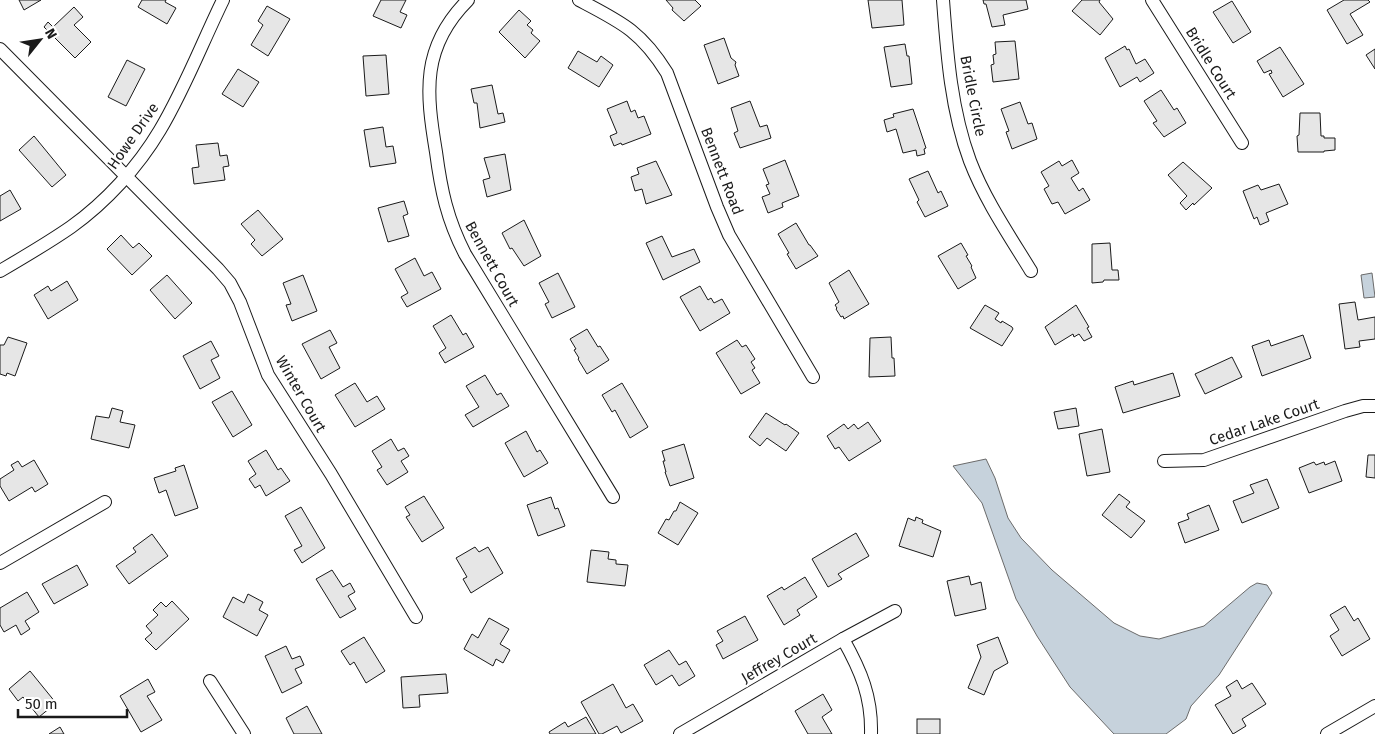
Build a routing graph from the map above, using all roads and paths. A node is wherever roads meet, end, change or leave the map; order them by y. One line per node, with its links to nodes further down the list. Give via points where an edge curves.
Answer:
1 (223, 0): 8 (street, Howe Drive, via 170,112)
2 (468, 0): 14 (street, Bennett Court, via 457,11 439,41 428,83 429,107 447,212 464,254)
3 (579, 0): 11 (street, Bennett Road, via 628,26 644,40 667,73 729,235)
4 (943, 0): 10 (street, Bridle Circle, via 961,133 981,185)
5 (1152, 0): 7 (street, Bridle Court)
6 (0, 49): 8 (street, Winter Court)
7 (1242, 143)
8 (126, 176): 9 (street, Howe Drive, via 72,226); 18 (street, Winter Court, via 230,283 268,375)
9 (0, 271)
10 (1030, 271)
11 (813, 378)
12 (1375, 406): 13 (street, Cedar Lake Court, via 1345,410 1204,460)
13 (1164, 461)
14 (613, 498)
15 (105, 502): 16 (street)
16 (0, 562)
17 (895, 612): 19 (street, Jeffrey Court)
18 (416, 617)
19 (843, 639): 23 (street, Jeffrey Court); 24 (street, via 863,679 872,717)
20 (210, 681): 22 (street)
21 (1375, 706): 25 (street)
22 (244, 734)
23 (680, 734)
24 (871, 734)
25 (1327, 734)

